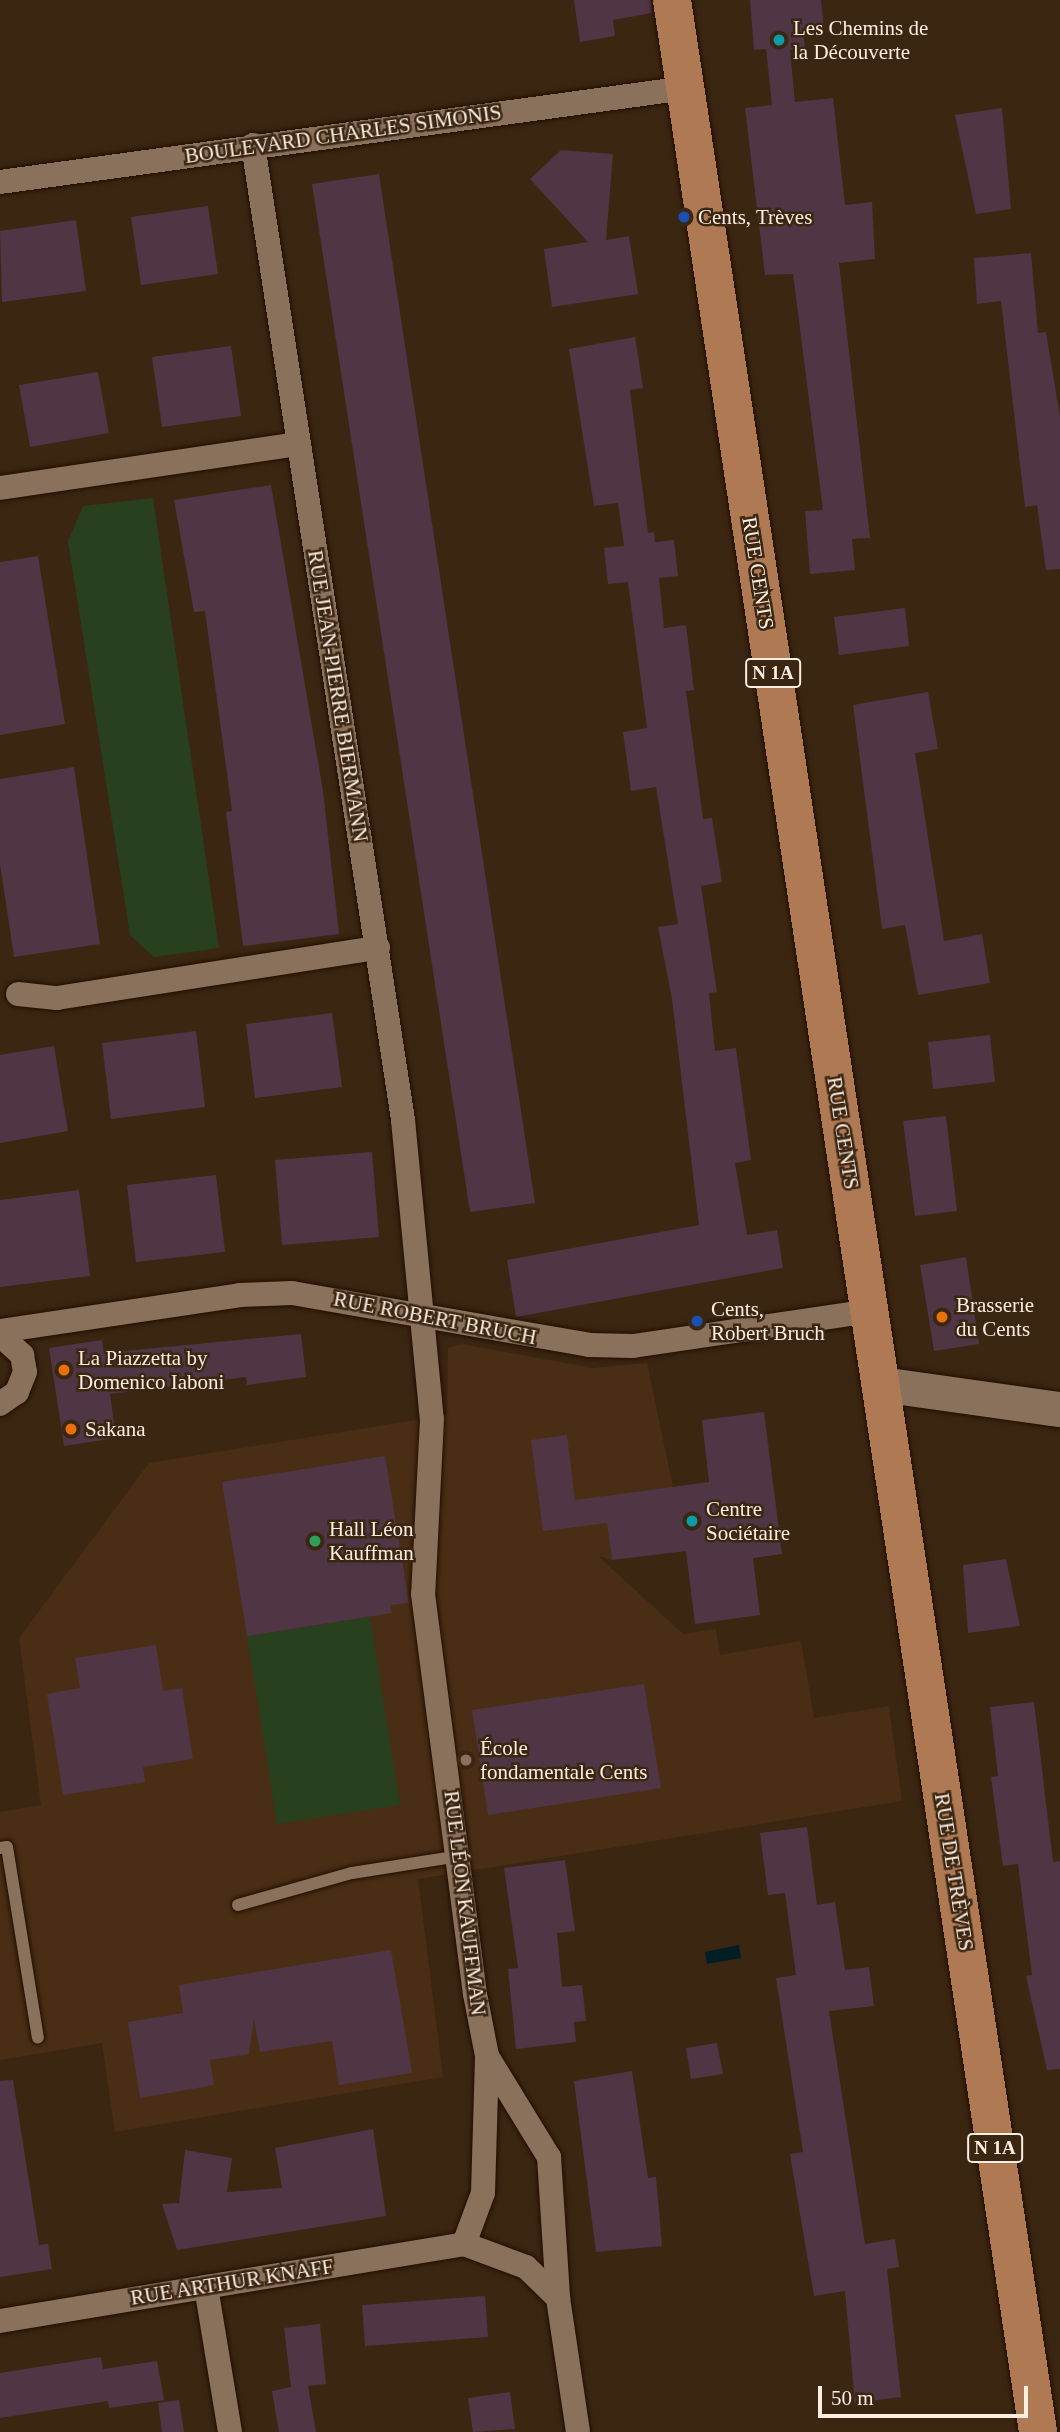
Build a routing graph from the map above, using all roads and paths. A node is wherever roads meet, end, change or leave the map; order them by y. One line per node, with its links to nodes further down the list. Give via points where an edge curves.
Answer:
1 (672, 0): 2 (main road, RUE CENTS / N 1A)
2 (686, 88): 3 (street, BOULEVARD CHARLES SIMONIS); 9 (main road, RUE CENTS / N 1A)
3 (253, 145): 4 (street, BOULEVARD CHARLES SIMONIS); 5 (street, RUE JEAN-PIERRE BIERMANN)
4 (0, 182)
5 (299, 444): 6 (street); 7 (street, RUE JEAN-PIERRE BIERMANN)
6 (0, 488)
7 (377, 948): 8 (street, via 57,998); 10 (street, RUE JEAN-PIERRE BIERMANN, via 403,1119)
8 (18, 994)
9 (869, 1311): 10 (street, RUE ROBERT BRUCH, via 633,1346 545,1340); 12 (main road, RUE DE TRÈVES / N 1A)
10 (422, 1315): 11 (street, RUE ROBERT BRUCH, via 344,1298 240,1295); 16 (street, RUE LÉON KAUFFMAN, via 432,1419 423,1594)
11 (0, 1333): 13 (street, RUE ROBERT BRUCH, via 22,1355 25,1372 17,1392)
12 (881, 1384): 14 (main road); 26 (main road, RUE DE TRÈVES / N 1A)
13 (0, 1404)
14 (1060, 1409)
15 (0, 1848): 18 (lane, via 7,1847)
16 (460, 1856): 17 (lane, via 352,1873); 19 (street, RUE LÉON KAUFFMAN)
17 (238, 1905)
18 (38, 2038)
19 (487, 2056): 20 (street, via 483,2193); 22 (street, RUE LÉON KAUFFMAN, via 549,2157)
20 (464, 2244): 21 (street, RUE ARTHUR KNAFF); 22 (street, RUE ARTHUR KNAFF, via 526,2267)
21 (206, 2287): 23 (street, RUE ARTHUR KNAFF); 24 (street)
22 (558, 2298): 25 (street, RUE LÉON KAUFFMAN)
23 (0, 2321)
24 (230, 2432)
25 (578, 2432)
26 (1038, 2432)

